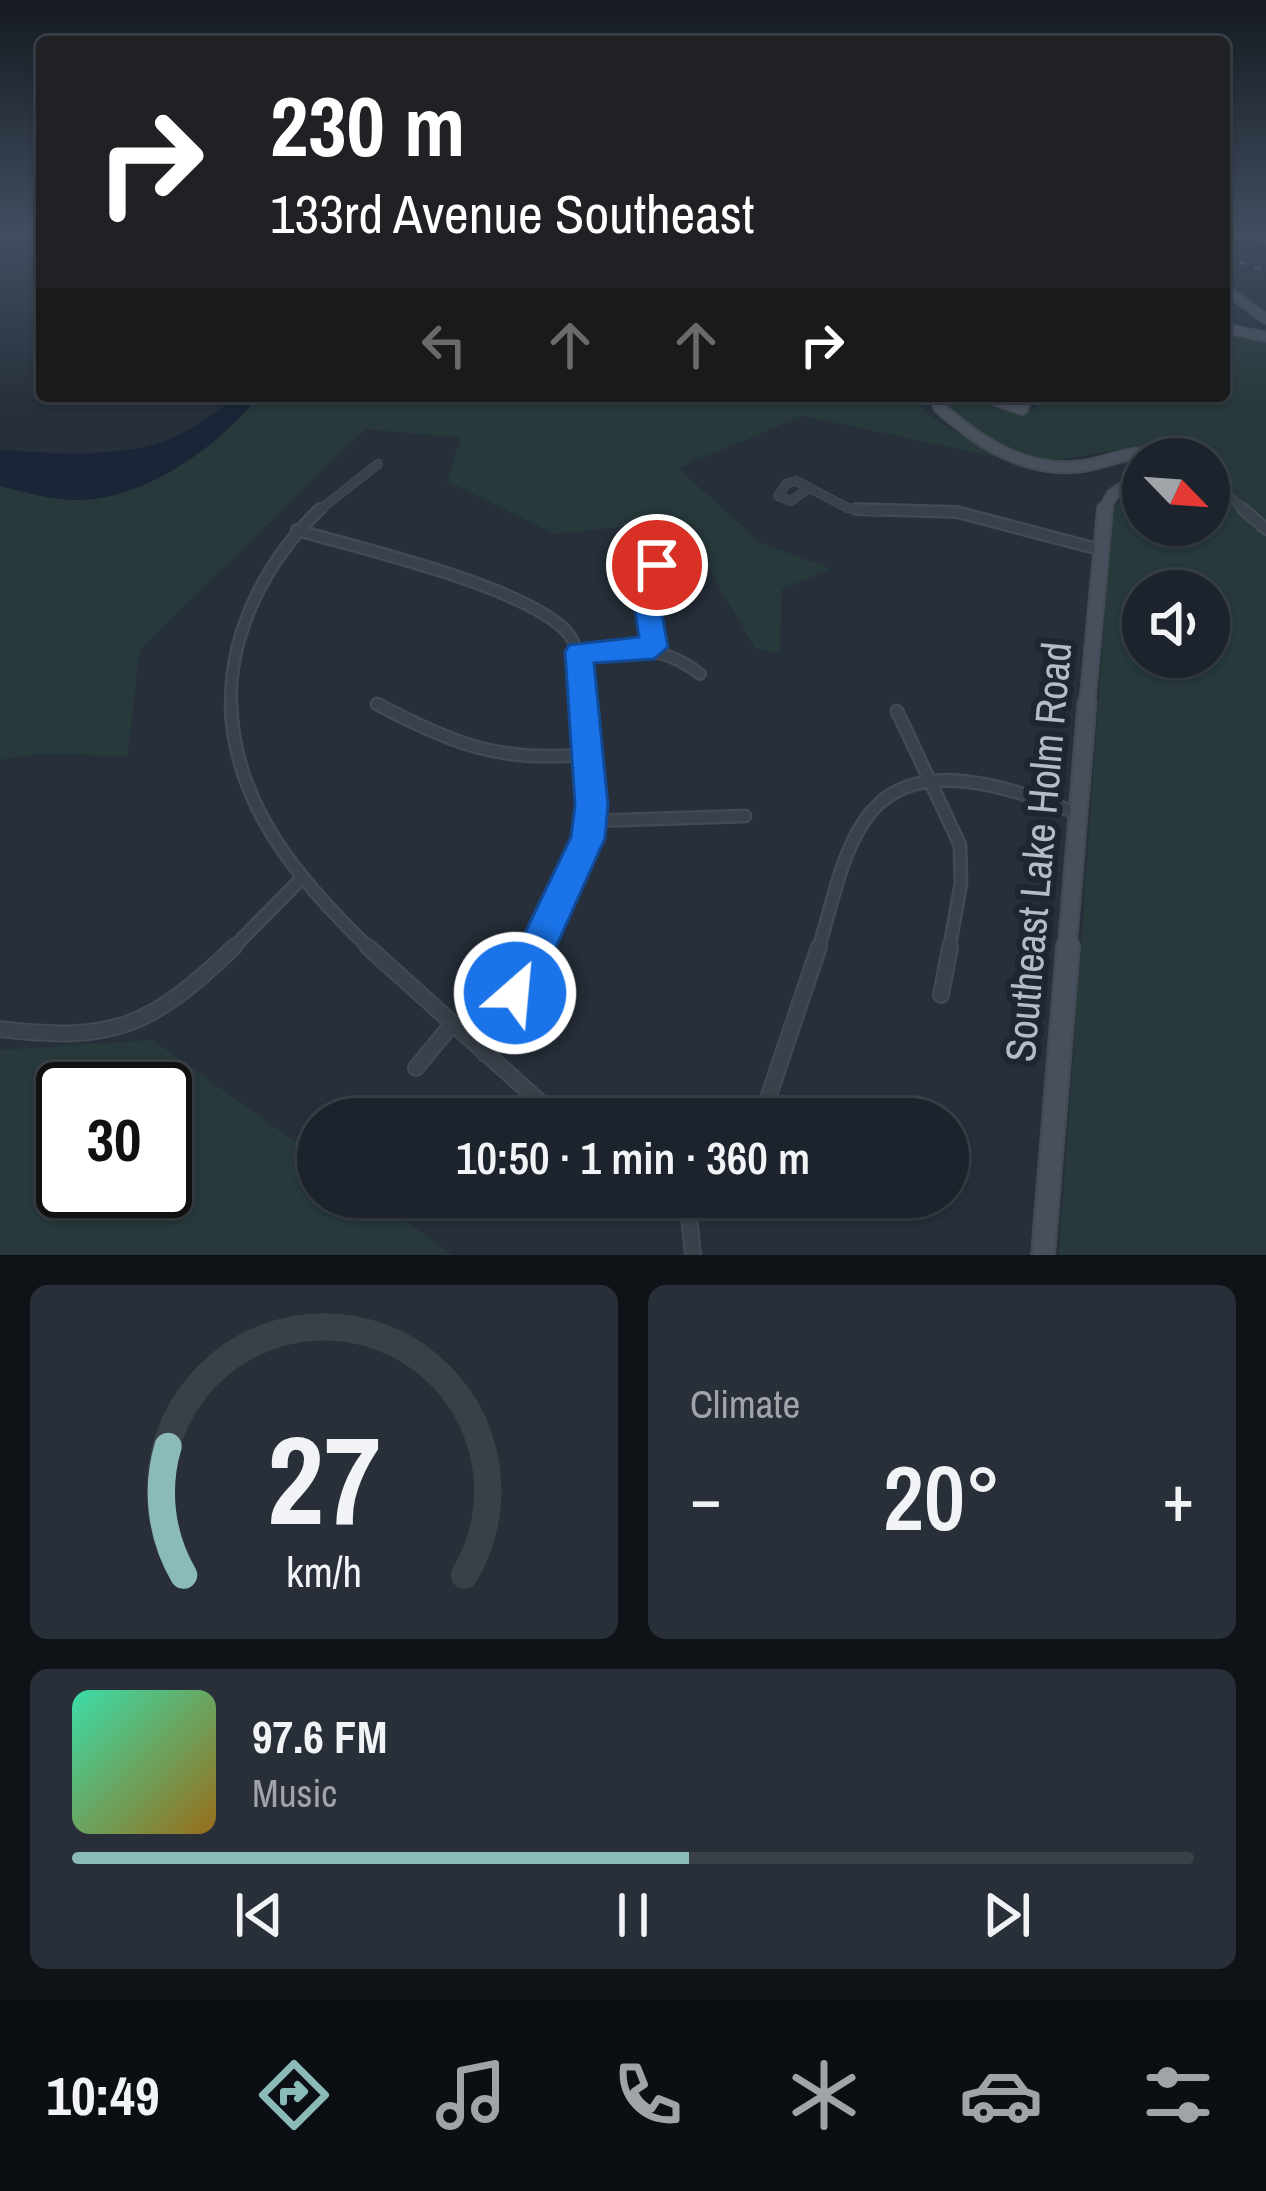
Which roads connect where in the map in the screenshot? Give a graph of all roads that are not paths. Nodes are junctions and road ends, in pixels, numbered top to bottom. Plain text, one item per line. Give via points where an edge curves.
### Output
1 (1232, 294) edge
2 (1266, 319) edge
3 (1230, 329) edge
4 (1266, 337) edge
5 (939, 402) edge
6 (1122, 457) edge
7 (378, 464) dead end
8 (1122, 486) edge
9 (809, 488) dead end
10 (1230, 497) edge
11 (1266, 529) edge
12 (297, 530) junction
13 (1098, 549) junction
14 (657, 565) dead end
15 (654, 647) junction
16 (579, 652) junction
17 (700, 674) dead end
18 (377, 704) dead end
19 (898, 710) dead end
20 (587, 754) junction
21 (934, 782) junction
22 (1077, 813) junction
23 (745, 815) dead end
24 (590, 821) junction
25 (301, 878) junction
26 (941, 995) dead end
27 (453, 1023) junction
28 (0, 1029) edge
29 (485, 1054) junction
30 (416, 1068) dead end
31 (536, 1098) edge
32 (768, 1098) edge
33 (689, 1218) edge
34 (693, 1255) edge
35 (1043, 1255) edge

1 - 2 street
3 - 4 street
5 - 6 street via 956,422 1023,462 1049,468
7 - 12 street
8 - 13 street, Southeast Lake Holm Road via 1106,503
9 - 13 street via 866,512 957,512
10 - 11 street
12 - 16 street via 531,607 564,628
12 - 25 street via 247,616 229,702 250,800
13 - 22 street, Southeast Lake Holm Road
14 - 15 street via 646,597
15 - 16 street
15 - 17 street
16 - 20 street
18 - 20 street via 495,756 544,761
19 - 21 street
20 - 24 street
21 - 22 street via 998,785
21 - 26 street via 962,862
21 - 32 street via 889,796 859,831
22 - 35 street, Southeast Lake Holm Road
23 - 24 street
24 - 29 street via 575,869
25 - 27 street
25 - 28 street via 143,1020 91,1035
27 - 29 street
27 - 30 street
29 - 31 street
33 - 34 street

